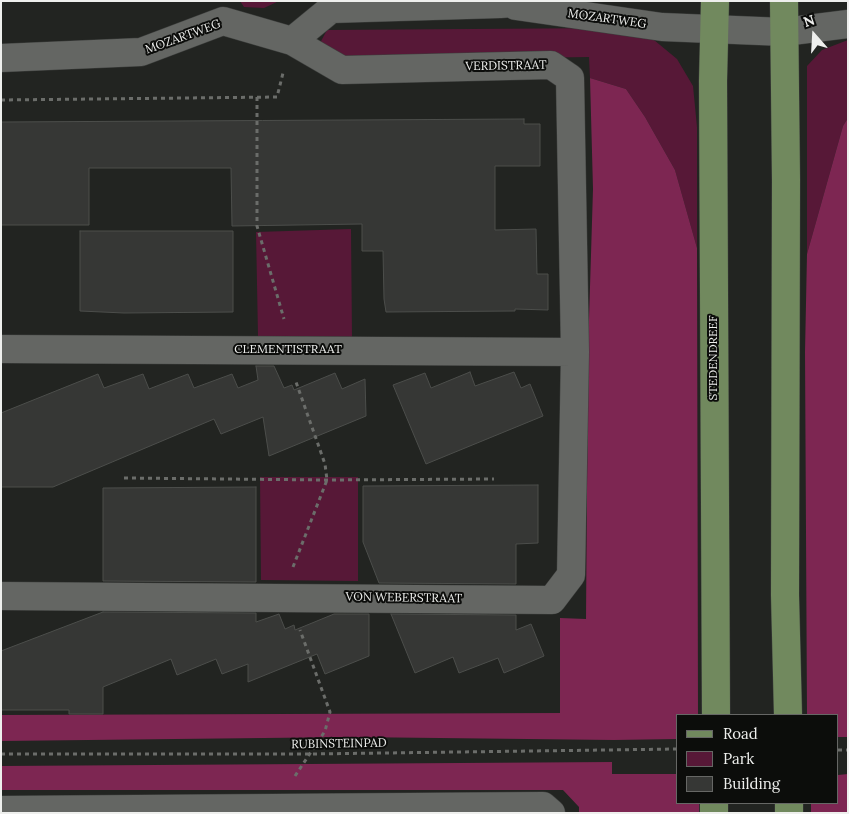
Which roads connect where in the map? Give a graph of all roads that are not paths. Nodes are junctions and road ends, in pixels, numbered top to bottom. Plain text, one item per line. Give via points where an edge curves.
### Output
1 (537, 1) edge
2 (715, 1) edge
3 (784, 1) edge
4 (500, 4) junction
5 (218, 11) edge
6 (848, 24) edge
7 (714, 29) junction
8 (784, 32) junction
9 (292, 41) junction
10 (1, 58) edge
11 (1, 349) edge
12 (575, 352) junction
13 (1, 596) edge
14 (716, 714) edge
15 (788, 714) edge
16 (1, 810) edge
17 (551, 813) edge

1 - 4 street, MOZARTWEG
2 - 7 main road, STEDENDREEF
3 - 8 main road
4 - 7 street, MOZARTWEG via 649,26
4 - 9 street, MOZARTWEG via 331,9
5 - 9 street, MOZARTWEG
5 - 10 street, MOZARTWEG via 141,52
6 - 8 street, MOZARTWEG
7 - 8 street, MOZARTWEG
7 - 14 main road, STEDENDREEF
8 - 15 main road
9 - 12 street, VERDISTRAAT via 342,70 551,65 570,78
11 - 12 street, CLEMENTISTRAAT
12 - 13 street, VON WEBERSTRAAT via 571,575 552,600
16 - 17 street via 543,806

